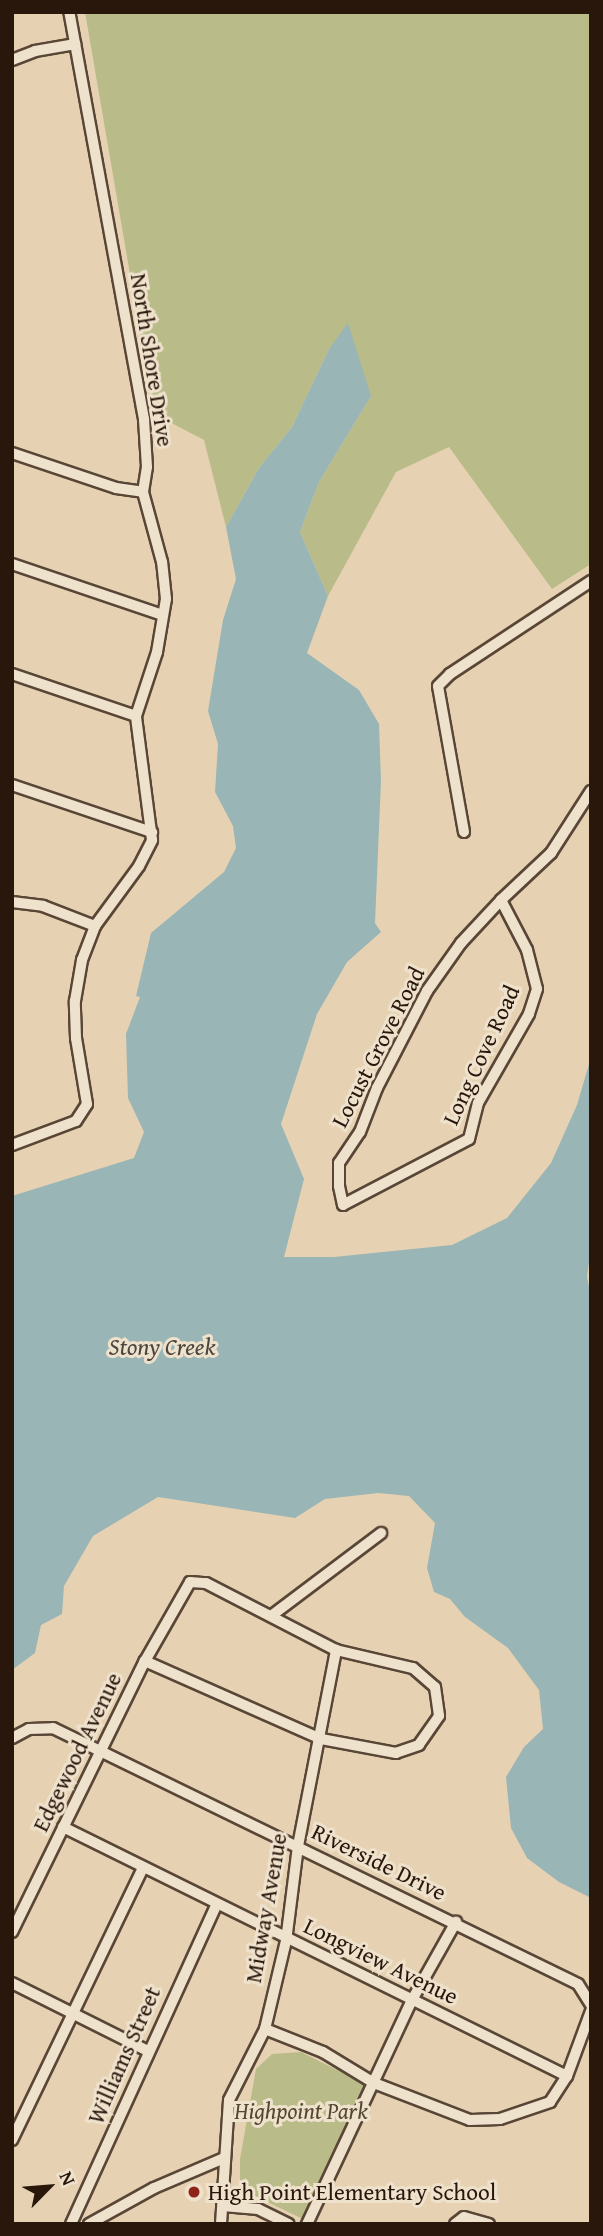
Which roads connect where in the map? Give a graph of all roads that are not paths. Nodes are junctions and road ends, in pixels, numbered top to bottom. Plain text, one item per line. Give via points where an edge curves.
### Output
1 (69, 12) edge
2 (75, 44) junction
3 (12, 60) edge
4 (12, 453) edge
5 (143, 492) junction
6 (12, 564) edge
7 (591, 581) edge
8 (163, 615) junction
9 (12, 674) edge
10 (136, 716) junction
11 (12, 785) edge
12 (591, 791) edge
13 (152, 832) junction
14 (464, 832) dead end
15 (501, 900) junction
16 (12, 902) edge
17 (96, 926) junction
18 (12, 1145) edge
19 (343, 1205) joint
20 (381, 1533) dead end
21 (271, 1616) junction
22 (336, 1650) junction
23 (145, 1661) junction
24 (12, 1738) edge
25 (321, 1739) junction
26 (100, 1751) junction
27 (63, 1827) junction
28 (298, 1846) junction
29 (143, 1868) junction
30 (217, 1904) junction
31 (456, 1922) junction
32 (12, 1932) edge
33 (287, 1938) junction
34 (12, 1983) edge
35 (412, 2000) junction
36 (591, 2005) edge
37 (591, 2011) edge
38 (75, 2013) junction
39 (264, 2029) junction
40 (148, 2051) junction
41 (567, 2076) junction
42 (374, 2083) junction
43 (12, 2140) edge
44 (224, 2158) junction
45 (223, 2208) junction
46 (71, 2224) edge
47 (89, 2224) edge
48 (221, 2224) edge
49 (289, 2224) edge
50 (307, 2224) edge
51 (455, 2224) edge
52 (489, 2224) edge

1 - 2 street, North Shore Drive
2 - 3 street
2 - 5 street, North Shore Drive via 144,419 147,467
4 - 5 street via 116,488
5 - 8 street, North Shore Drive via 164,572
6 - 8 street
7 - 14 street via 438,686
8 - 10 street, North Shore Drive via 157,652
9 - 10 street
10 - 13 street, North Shore Drive
11 - 13 street
12 - 15 street, Locust Grove Road via 551,853
13 - 17 street, North Shore Drive via 146,856
15 - 19 street, Locust Grove Road via 461,943 427,991 401,1041 360,1132 339,1163
15 - 19 street, Long Cove Road via 527,950 537,989 478,1103 469,1139
16 - 17 street via 43,906
17 - 18 street, North Shore Drive via 82,960 75,1001 76,1038 87,1086 85,1111 68,1125
20 - 21 street
21 - 22 street
21 - 23 street, Edgewood Avenue via 206,1583 190,1582
22 - 25 street, Midway Avenue
22 - 25 street via 413,1668 435,1687 439,1716 419,1745 396,1753
23 - 25 street
23 - 26 street, Edgewood Avenue
24 - 26 street, Riverside Drive via 29,1729 54,1728
25 - 28 street, Midway Avenue
26 - 27 street, Edgewood Avenue
26 - 28 street, Riverside Drive
27 - 29 street, Longview Avenue
27 - 32 street, Edgewood Avenue
28 - 31 street, Riverside Drive
28 - 33 street, Midway Avenue
29 - 30 street, Longview Avenue
29 - 38 street
30 - 33 street, Longview Avenue
30 - 40 street, Williams Street
31 - 35 street
31 - 36 street, Riverside Drive via 578,1984
33 - 35 street, Longview Avenue
33 - 39 street, Midway Avenue
34 - 38 street
35 - 41 street, Longview Avenue
35 - 42 street
37 - 41 street
38 - 40 street
38 - 43 street
39 - 42 street via 324,2052
39 - 44 street, Midway Avenue via 229,2100
40 - 46 street, Williams Street
41 - 42 street via 550,2102 500,2119 470,2120
42 - 50 street
44 - 45 street, Midway Avenue
44 - 47 street via 154,2188
45 - 48 street, Midway Avenue
45 - 49 street via 258,2209
51 - 52 street via 464,2217

